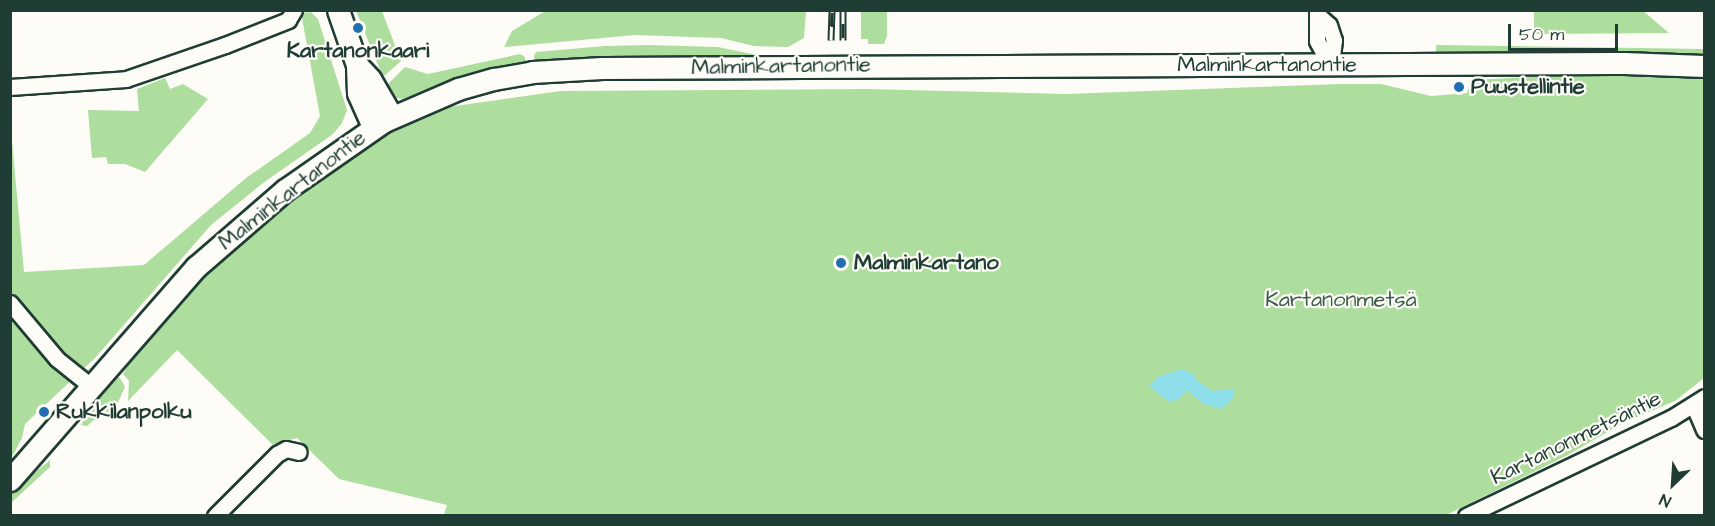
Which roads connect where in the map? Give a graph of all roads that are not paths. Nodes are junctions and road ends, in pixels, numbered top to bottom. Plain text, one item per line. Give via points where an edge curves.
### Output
1 (294, 10) edge
2 (338, 10) edge
3 (1318, 14) edge
4 (1331, 66) junction
5 (1704, 66) edge
6 (10, 87) edge
7 (382, 122) junction
8 (10, 303) edge
9 (92, 387) junction
10 (1699, 402) edge
11 (1704, 430) edge
12 (299, 452) dead end
13 (11, 478) edge
14 (214, 516) edge
15 (1466, 516) edge

1 - 6 street via 288,20 126,79
2 - 7 main road via 357,64 358,93
3 - 4 street via 1317,40
4 - 5 main road, Malminkartanontie
4 - 7 main road, Malminkartanontie via 917,65 532,72 458,89
7 - 9 main road, Malminkartanontie via 285,190 196,267
8 - 9 street via 57,359
9 - 13 main road, Malminkartanontie
10 - 11 street
10 - 15 street, Kartanonmetsäntie
12 - 14 street via 286,449 277,454

